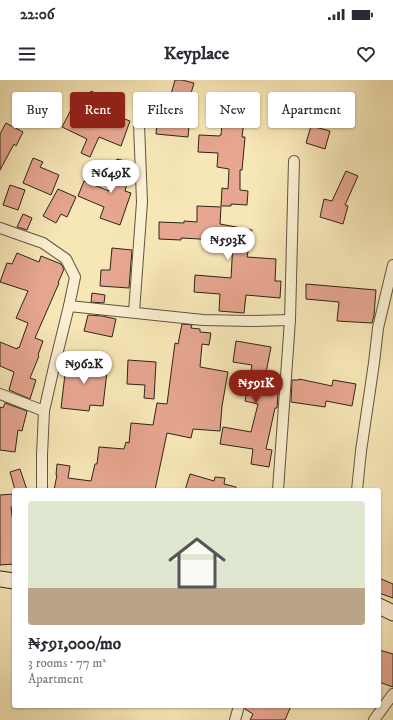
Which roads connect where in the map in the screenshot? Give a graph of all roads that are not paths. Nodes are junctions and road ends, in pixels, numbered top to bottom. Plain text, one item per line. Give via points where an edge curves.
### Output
1 (139, 128) edge
2 (294, 162) dead end
3 (0, 228) edge
4 (393, 265) edge
5 (69, 306) junction
6 (134, 312) junction
7 (290, 320) junction
8 (0, 394) edge
9 (44, 411) junction
10 (42, 488) edge
11 (278, 488) edge
12 (357, 488) edge
13 (0, 579) edge
14 (12, 581) edge
15 (381, 607) edge
16 (393, 613) edge
17 (393, 694) edge
18 (238, 708) edge
19 (235, 720) edge
20 (374, 720) edge

1 - 6 street via 142,202
2 - 7 street
3 - 5 street via 43,243 66,259 75,277
4 - 12 street via 378,328
5 - 6 street
5 - 9 street
6 - 7 street via 203,320
7 - 11 street
8 - 9 street
9 - 10 street
13 - 14 street
15 - 16 street
17 - 20 street
18 - 19 street

